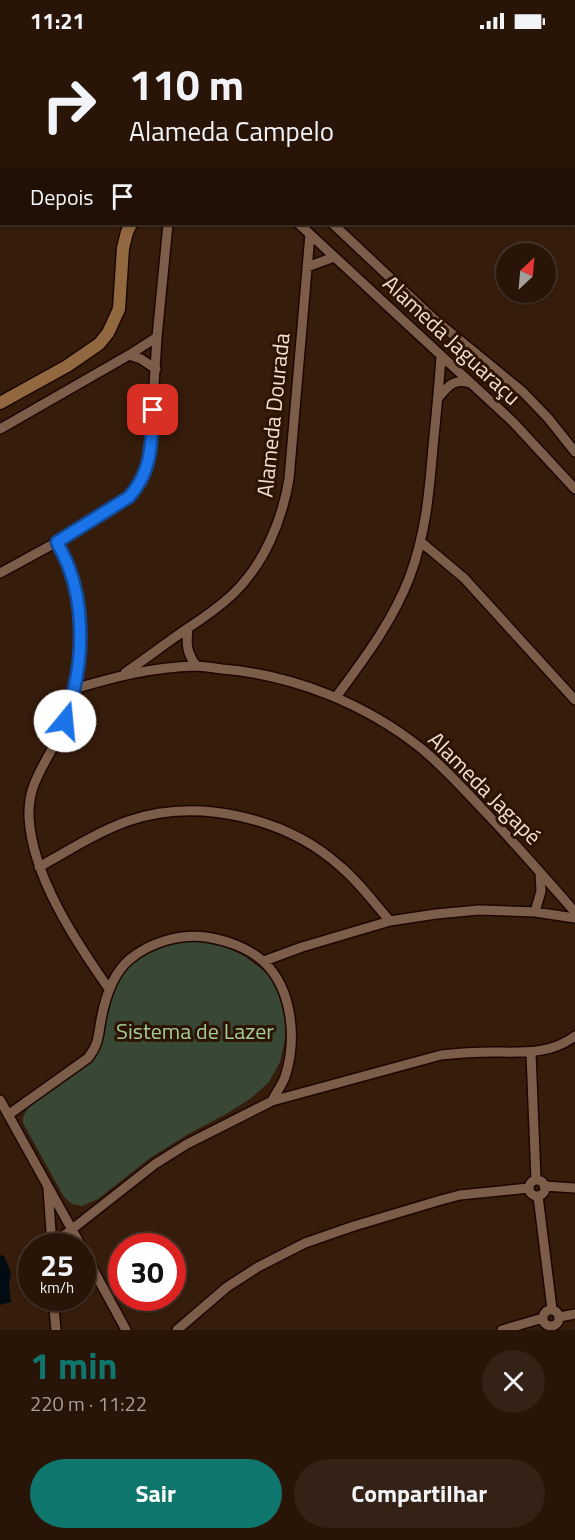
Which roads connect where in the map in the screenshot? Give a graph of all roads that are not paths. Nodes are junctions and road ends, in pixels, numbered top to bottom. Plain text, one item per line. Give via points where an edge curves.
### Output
1 (130, 225) edge
2 (168, 225) edge
3 (300, 225) edge
4 (334, 225) edge
5 (310, 234) junction
6 (334, 257) junction
7 (307, 267) junction
8 (157, 337) junction
9 (129, 355) junction
10 (441, 356) junction
11 (156, 369) junction
12 (470, 383) junction
13 (438, 398) junction
14 (0, 403) edge
15 (0, 429) edge
16 (575, 452) edge
17 (575, 489) edge
18 (57, 542) junction
19 (421, 542) junction
20 (0, 573) edge
21 (188, 628) junction
22 (196, 666) junction
23 (122, 675) junction
24 (74, 689) junction
25 (336, 697) junction
26 (575, 700) edge
27 (39, 867) junction
28 (540, 872) junction
29 (535, 912) junction
30 (575, 912) edge
31 (575, 918) edge
32 (390, 921) junction
33 (264, 961) junction
34 (109, 989) junction
35 (575, 1036) edge
36 (531, 1053) junction
37 (0, 1100) edge
38 (272, 1101) junction
39 (8, 1115) junction
40 (47, 1183) junction
41 (536, 1185) junction
42 (575, 1188) edge
43 (72, 1229) junction
44 (53, 1233) edge
45 (67, 1233) edge
46 (74, 1233) edge
47 (96, 1274) edge
48 (552, 1309) junction
49 (54, 1311) edge
50 (575, 1314) edge
51 (560, 1317) junction
52 (543, 1318) junction
53 (555, 1328) edge
54 (56, 1330) edge
55 (126, 1330) edge
56 (177, 1330) edge
57 (502, 1330) edge

1 - 14 street via 123,248 119,309 108,333 68,366
2 - 8 street
3 - 5 street, Alameda Jaguaraçu
4 - 16 street via 434,319 530,399
5 - 6 street, Alameda Jaguaraçu
5 - 7 street, Alameda Dourada
6 - 7 street
6 - 10 street, Alameda Jaguaraçu
7 - 21 street, Alameda Dourada via 286,500 254,569 234,592
8 - 9 street
8 - 11 street
9 - 11 street
9 - 15 street
10 - 12 street, Alameda Jaguaraçu
10 - 13 street
11 - 18 street via 149,462 138,487 129,497
12 - 13 street via 461,380 452,384
12 - 17 street, Alameda Jaguaraçu
13 - 19 street
18 - 20 street
18 - 24 street via 76,594 80,652
19 - 25 street via 393,612
19 - 26 street via 464,578
21 - 22 street via 186,648
21 - 23 street, Alameda Dourada
22 - 23 street, Alameda Jagapé
22 - 25 street, Alameda Jagapé via 270,676
23 - 24 street, Alameda Jagapé
24 - 27 street via 61,729 38,773 30,802 31,836
25 - 28 street, Alameda Jagapé via 393,728 422,750 455,779
27 - 32 street via 130,821 193,811 223,813 284,830 316,848 359,884
27 - 34 street via 85,955
28 - 29 street via 541,891
28 - 30 street, Alameda Jagapé
29 - 31 street
29 - 32 street via 479,910
32 - 33 street
33 - 34 street via 235,944 191,935 150,946 130,958
33 - 38 street via 278,979 290,1015 290,1053 285,1078
34 - 39 street via 97,1045 88,1058
35 - 36 street via 552,1049
36 - 38 street via 441,1055
36 - 41 street
37 - 39 street
38 - 43 street via 155,1164
39 - 40 street
40 - 43 street
40 - 44 street
41 - 42 street
41 - 48 street via 544,1193 538,1196
41 - 56 street via 451,1198 305,1243 227,1287
43 - 45 street
43 - 46 street
47 - 55 street
48 - 51 street
48 - 52 street
49 - 54 street
50 - 51 street
51 - 53 street
52 - 53 street
52 - 57 street

